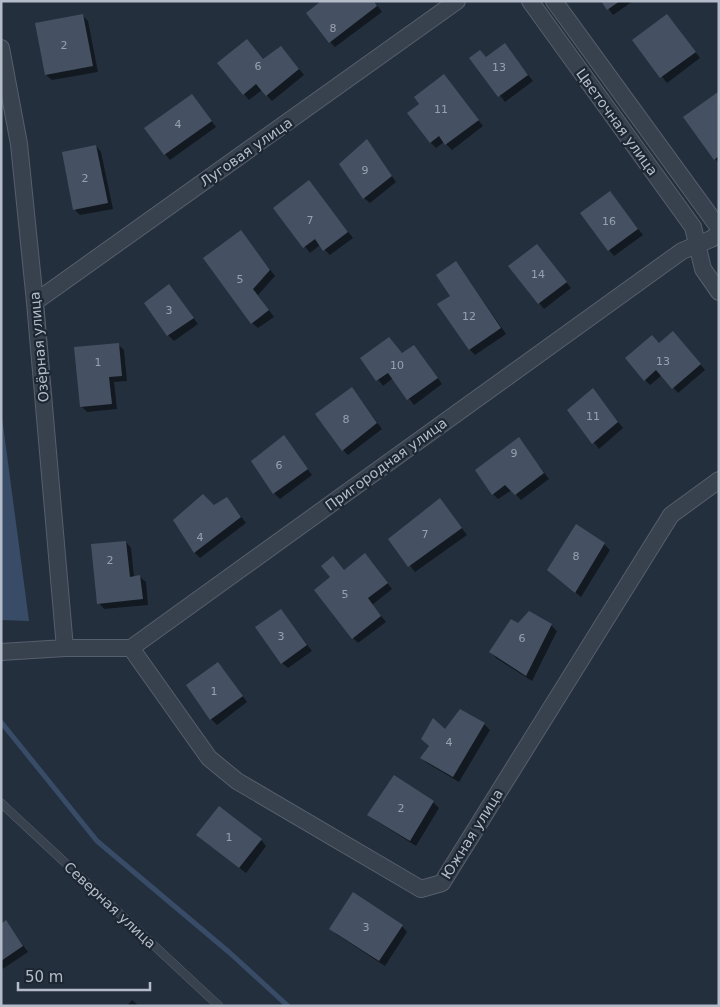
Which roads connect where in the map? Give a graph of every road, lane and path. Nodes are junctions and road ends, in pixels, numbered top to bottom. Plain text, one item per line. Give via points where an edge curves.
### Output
1 (457, 1) edge
2 (530, 1) edge
3 (554, 1) edge
4 (1, 48) edge
5 (719, 228) edge
6 (719, 234) edge
7 (697, 245) junction
8 (719, 292) edge
9 (35, 302) junction
10 (719, 480) edge
11 (65, 648) junction
12 (131, 648) junction
13 (1, 652) edge
14 (1, 804) edge
15 (219, 1006) edge

1 - 9 street, Луговая улица
2 - 7 street, Цветочная улица via 693,227
3 - 5 street
4 - 9 street, Озёрная улица via 19,144
6 - 7 street, Пригородная улица
7 - 8 street via 703,269
7 - 12 street, Пригородная улица via 682,251
9 - 11 street, Озёрная улица
10 - 12 street, Южная улица via 672,515 442,883 421,889 237,781 209,758
11 - 12 street
11 - 13 street
14 - 15 lane, Северная улица

